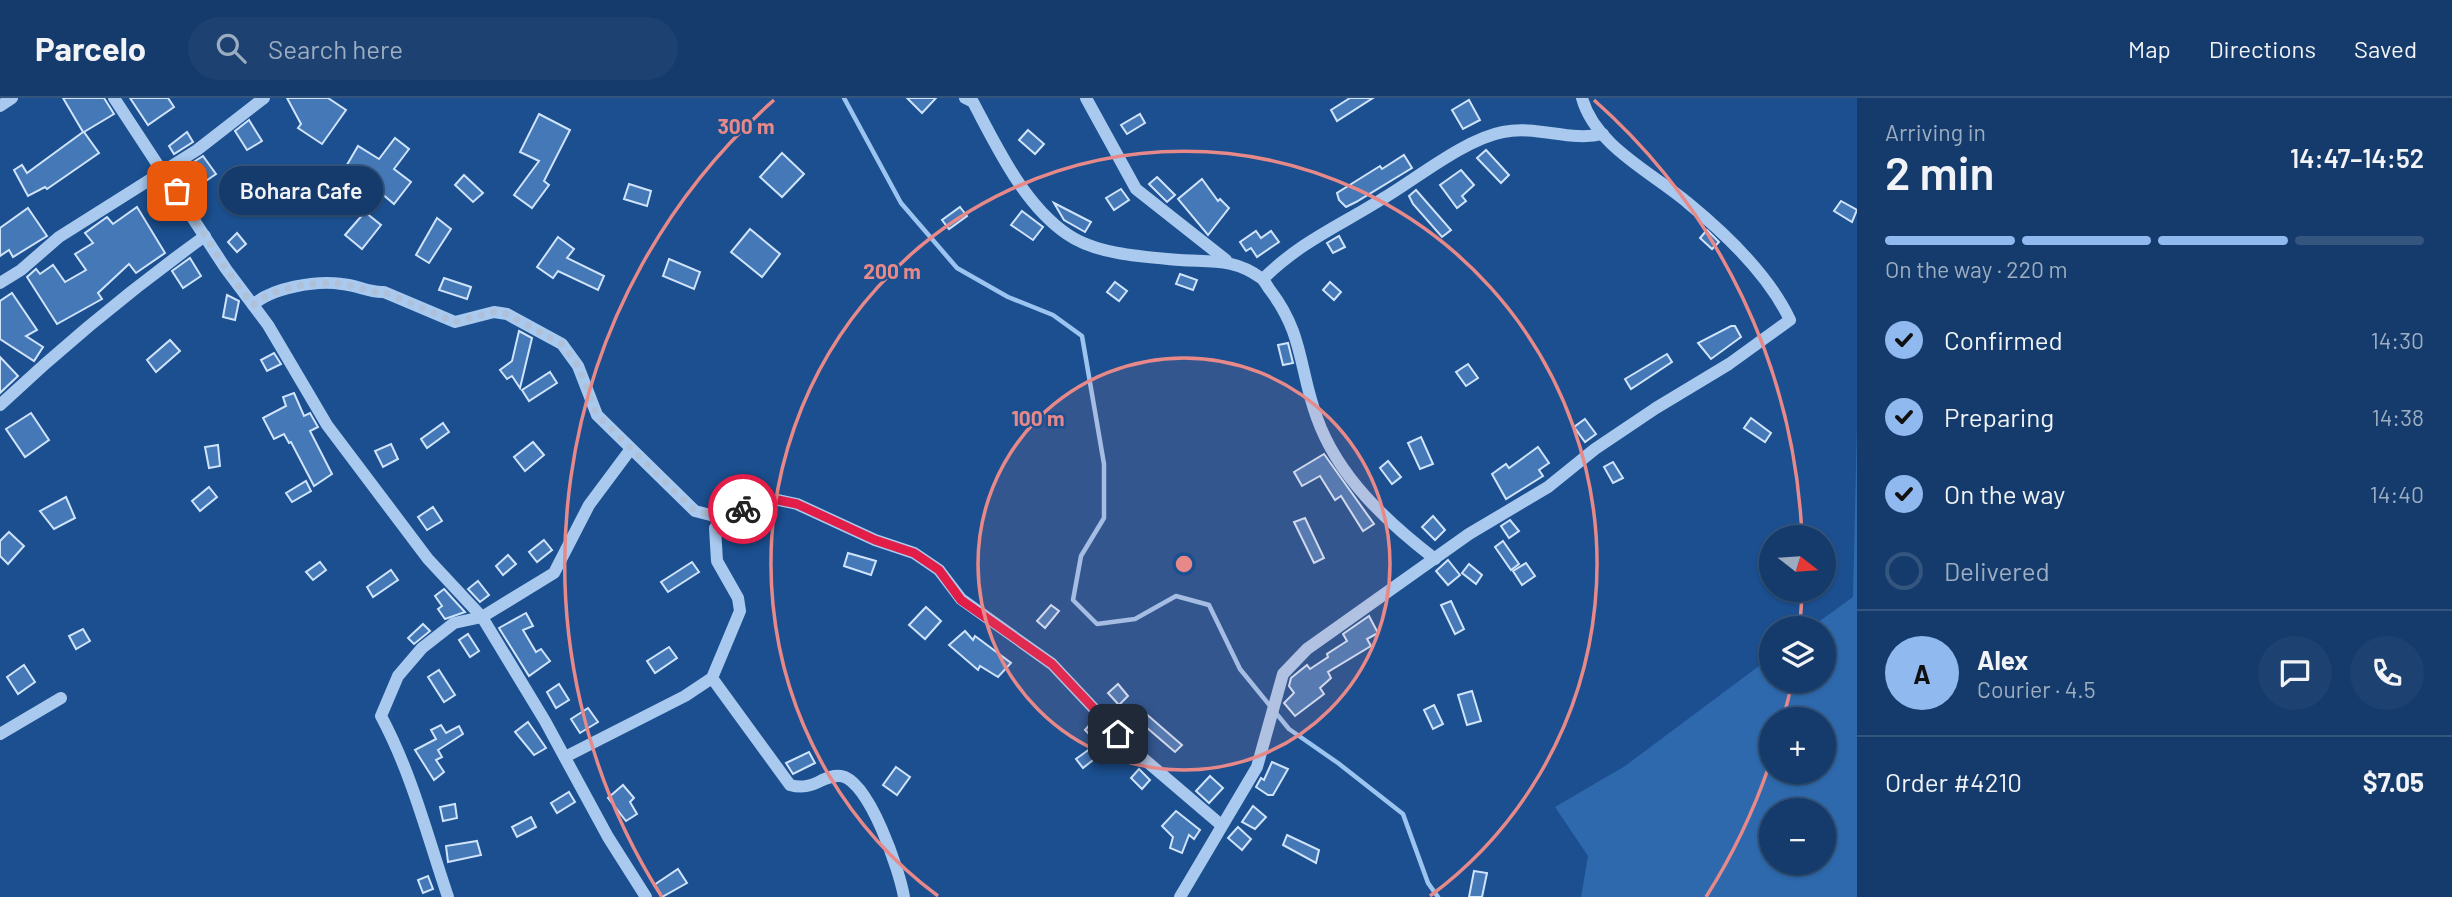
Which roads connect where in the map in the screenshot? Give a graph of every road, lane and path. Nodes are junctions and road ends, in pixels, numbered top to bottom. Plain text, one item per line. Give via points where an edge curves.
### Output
1 (12, 98) edge
2 (114, 98) edge
3 (264, 98) edge
4 (965, 98) edge
5 (1086, 98) edge
6 (1582, 98) edge
7 (0, 106) edge
8 (1603, 134) junction
9 (163, 171) junction
10 (205, 236) junction
11 (1226, 260) junction
12 (1263, 279) junction
13 (0, 283) edge
14 (253, 305) junction
15 (0, 405) edge
16 (630, 450) junction
17 (722, 518) junction
18 (1435, 559) junction
19 (482, 617) junction
20 (712, 678) junction
21 (61, 698) dead end
22 (0, 734) edge
23 (565, 757) junction
24 (1220, 824) junction
25 (448, 897) edge
26 (646, 897) edge
27 (904, 897) edge
28 (1180, 897) edge

1 - 7 street
2 - 9 street
3 - 9 street
4 - 11 street via 973,102 999,154 1041,213 1069,236 1093,246 1141,255
5 - 11 street via 1136,189
6 - 8 street
8 - 12 street via 1584,138 1527,130 1501,132 1466,147 1322,232 1287,255
8 - 18 street via 1733,245 1768,282 1790,320
9 - 10 street
9 - 13 street via 59,237
10 - 14 street
10 - 15 street via 145,279
11 - 12 street
12 - 18 street via 1297,335 1317,419 1335,454 1373,504
14 - 16 street via 278,289 342,284 384,292 455,322 494,312 507,314 562,344 578,366 597,415
14 - 19 street via 327,425 428,559
16 - 17 street via 665,478 695,511
16 - 19 street via 589,505 554,573
17 - 20 street via 715,528 717,561 738,598 740,611
17 - 24 street via 778,500 914,553 939,570 961,600 1052,664 1132,748
18 - 24 street via 1307,649 1283,674 1256,767
19 - 23 street
19 - 25 street via 454,623 414,655 398,676 381,716 412,782
20 - 23 street
20 - 27 street via 790,785 801,788 834,776 846,777 856,785 885,839
21 - 22 street
23 - 26 street
24 - 28 street

